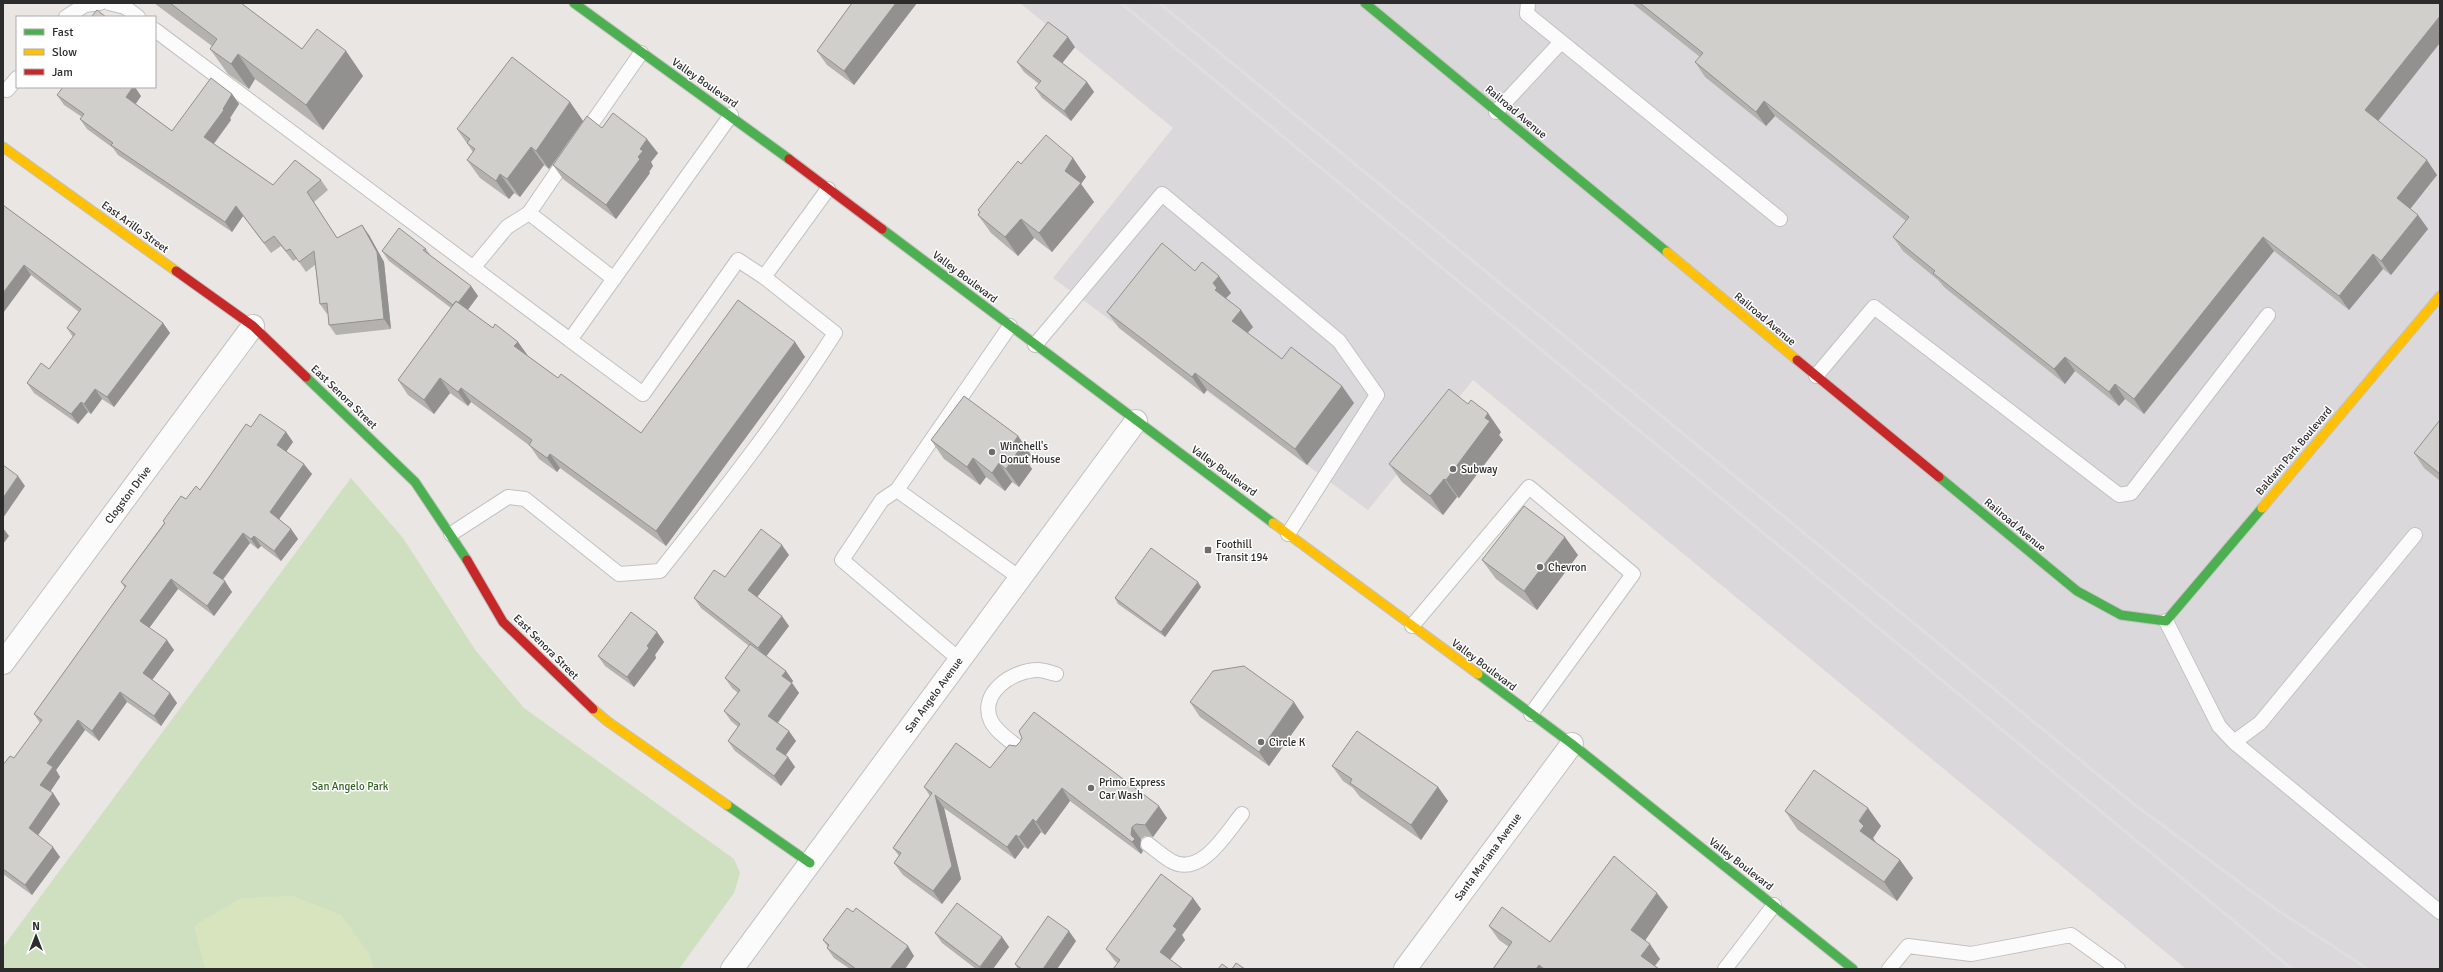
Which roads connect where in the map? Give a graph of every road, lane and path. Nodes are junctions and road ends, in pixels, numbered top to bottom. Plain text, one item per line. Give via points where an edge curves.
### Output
1 (100, 3) edge
2 (109, 3) edge
3 (574, 3) edge
4 (1365, 3) edge
5 (1528, 3) edge
6 (68, 16) edge
7 (137, 16) edge
8 (156, 31) edge
9 (1561, 42) junction
10 (641, 53) junction
11 (16, 79) edge
12 (7, 90) dead end
13 (1496, 112) junction
14 (731, 115) junction
15 (3, 147) edge
16 (828, 189) junction
17 (529, 213) junction
18 (1780, 219) dead end
19 (473, 268) junction
20 (764, 277) junction
21 (614, 279) junction
22 (2440, 296) edge
23 (2268, 315) dead end
24 (253, 326) junction
25 (1010, 326) junction
26 (570, 340) junction
27 (1035, 345) junction
28 (1816, 376) junction
29 (1136, 421) junction
30 (897, 490) junction
31 (451, 534) junction
32 (1288, 534) junction
33 (2415, 535) dead end
34 (1020, 578) junction
35 (2166, 621) junction
36 (1412, 626) junction
37 (960, 660) junction
38 (3, 663) edge
39 (1056, 674) dead end
40 (1531, 714) junction
41 (2234, 742) junction
42 (1572, 744) junction
43 (1022, 750) edge
44 (1242, 814) dead end
45 (1148, 844) dead end
46 (810, 863) junction
47 (1774, 905) junction
48 (2440, 912) edge
49 (732, 969) edge
50 (1405, 969) edge
51 (1725, 969) edge
52 (1853, 969) edge
53 (1890, 969) edge
54 (2118, 969) edge

1 - 6 lane via 85,5
2 - 7 lane via 125,7
3 - 10 street, Valley Boulevard
4 - 13 street, Railroad Avenue
5 - 9 lane via 1527,14
8 - 19 lane
9 - 13 lane
9 - 18 lane
10 - 14 street, Valley Boulevard
10 - 17 lane
11 - 12 lane
13 - 28 street, Railroad Avenue
14 - 16 street, Valley Boulevard
14 - 21 lane
15 - 24 street, East Arillo Street
16 - 20 lane
16 - 25 street, Valley Boulevard
17 - 19 lane via 507,227
17 - 21 lane
19 - 26 lane
20 - 26 lane via 738,260 643,394
20 - 31 lane via 835,333 712,505 660,570 619,574 525,499 508,497
21 - 26 lane
22 - 35 street, Baldwin Park Boulevard
23 - 28 lane via 2131,493 2119,495 1874,307
24 - 31 street, East Senora Street via 415,482
24 - 38 street, Clogston Drive
25 - 27 street, Valley Boulevard
25 - 30 lane
27 - 29 street, Valley Boulevard
27 - 32 lane via 1162,194 1339,341 1377,395
28 - 35 street, Railroad Avenue via 2077,591 2122,616
29 - 32 street, Valley Boulevard
29 - 34 street, San Angelo Avenue
30 - 34 lane
30 - 37 lane via 882,500 842,560
31 - 46 street, East Senora Street via 503,622 555,674 607,721
32 - 36 street, Valley Boulevard
33 - 41 lane via 2260,723
34 - 37 street, San Angelo Avenue
35 - 41 lane via 2219,726
36 - 40 street, Valley Boulevard
36 - 40 lane via 1529,487 1633,574
37 - 46 street, San Angelo Avenue
39 - 43 lane via 1038,670 1018,675 994,690 989,713 991,722 1003,736
40 - 42 street, Valley Boulevard
41 - 48 lane
42 - 47 street, Valley Boulevard
42 - 50 street, Santa Mariana Avenue
44 - 45 lane via 1204,860 1189,865 1172,862
46 - 49 street, San Angelo Avenue
47 - 51 lane
47 - 52 street, Valley Boulevard
53 - 54 lane via 1908,946 1971,954 2071,935

